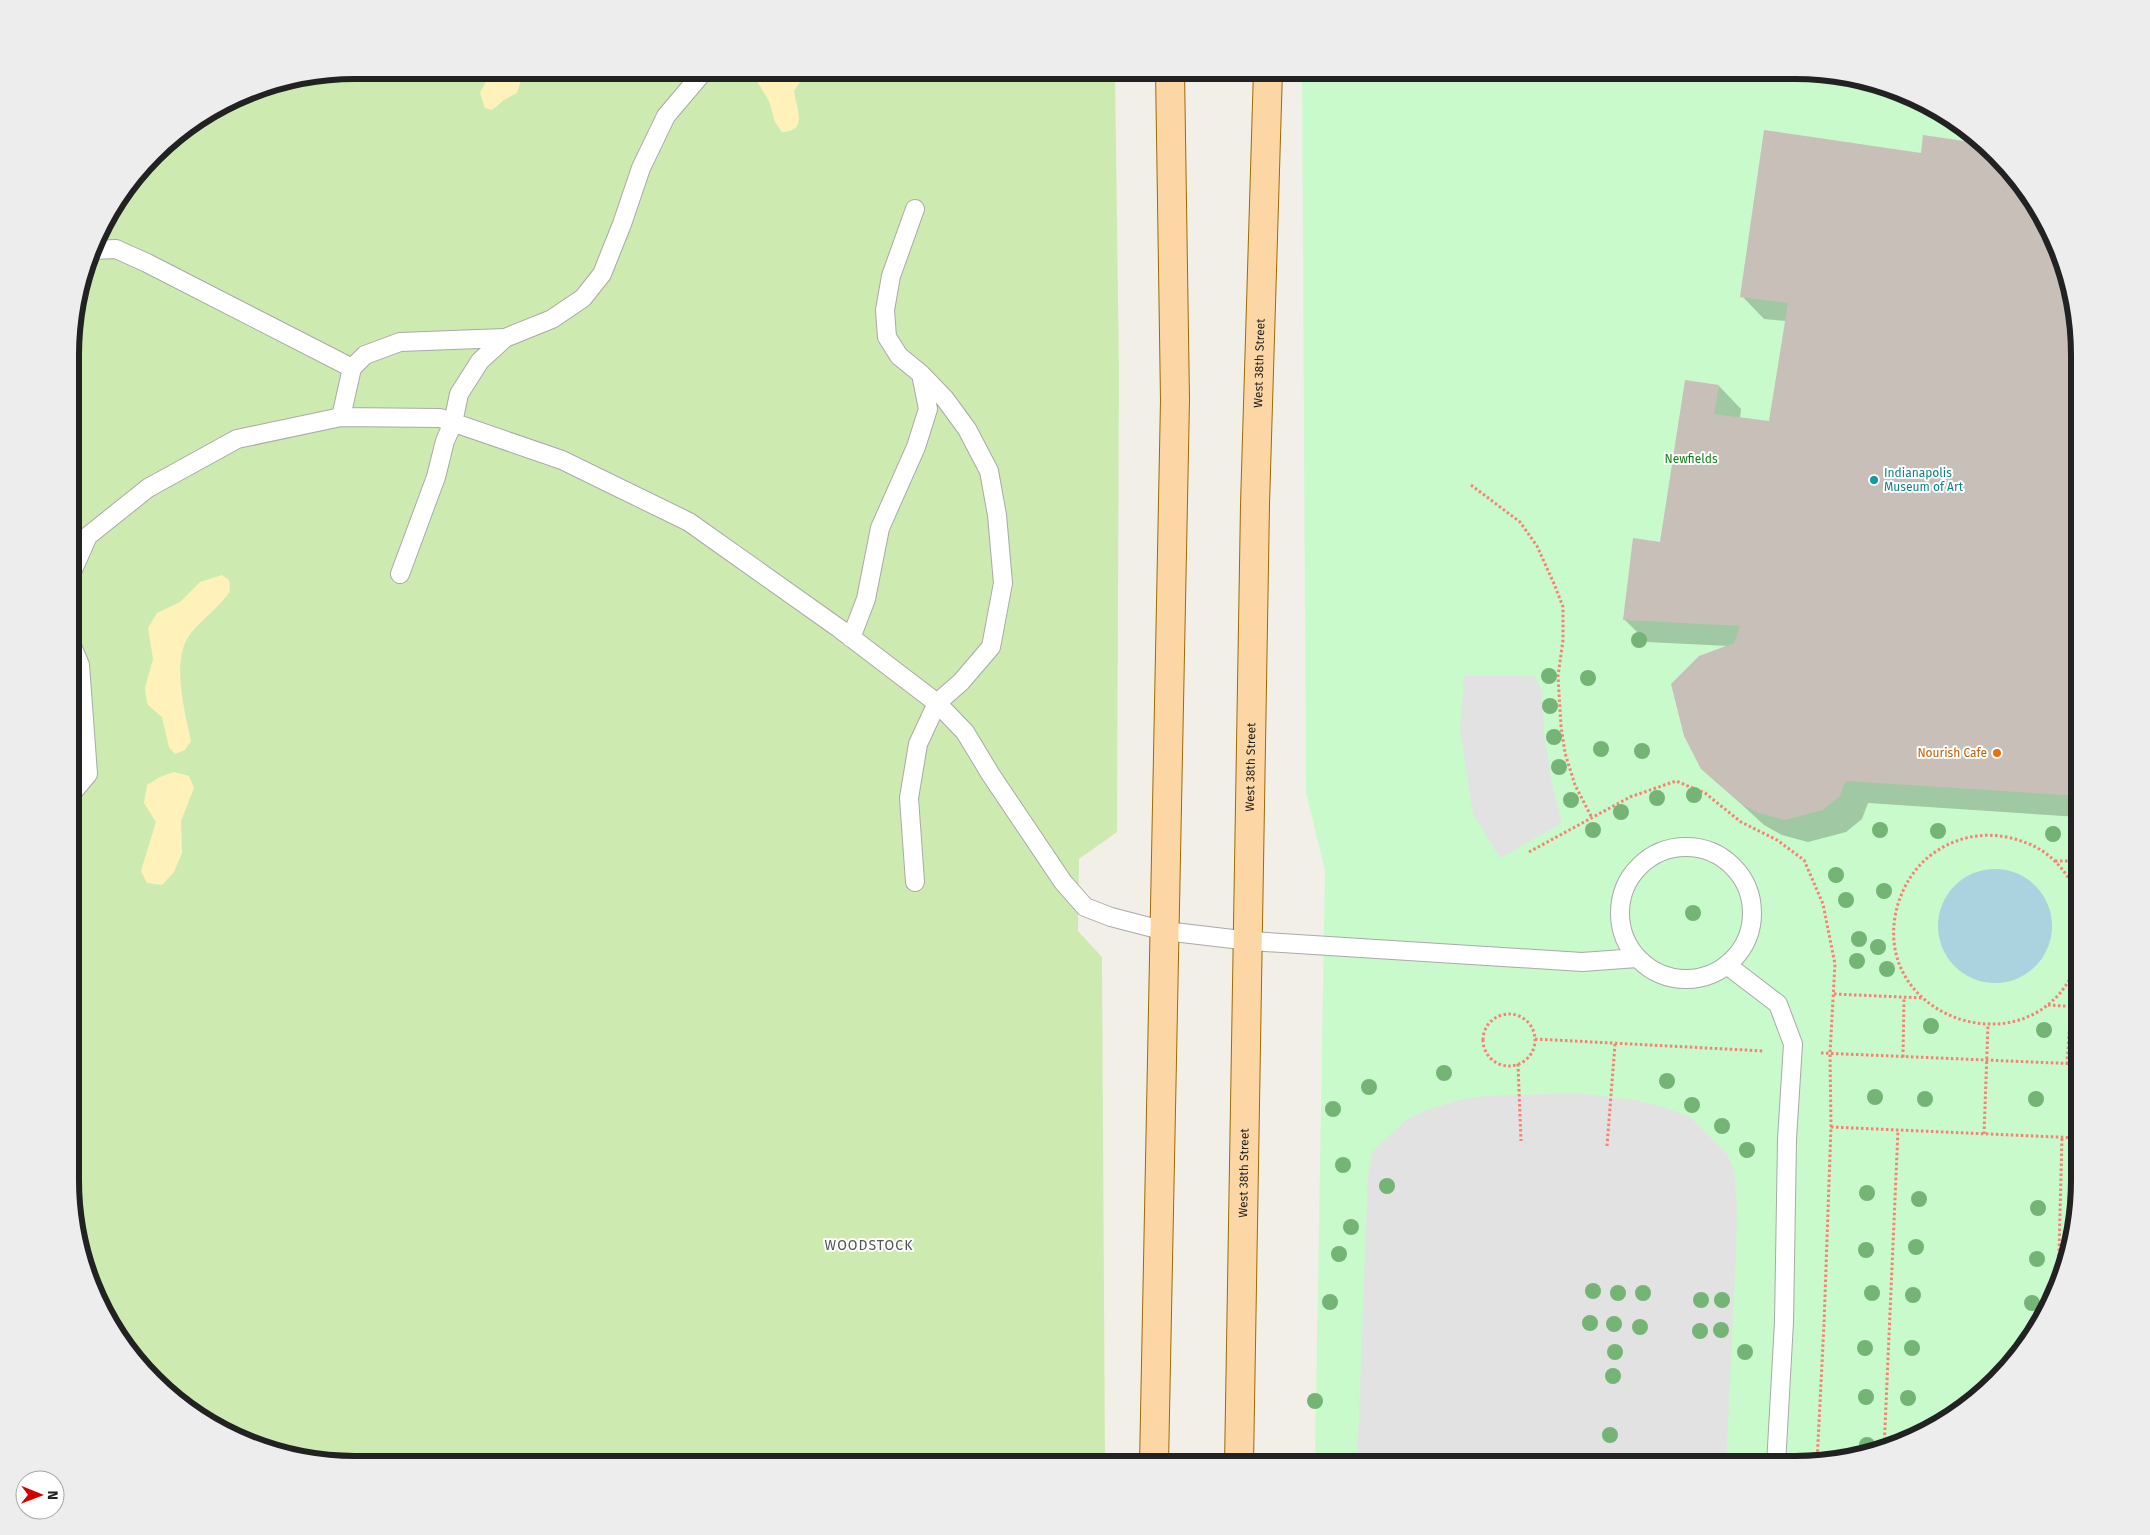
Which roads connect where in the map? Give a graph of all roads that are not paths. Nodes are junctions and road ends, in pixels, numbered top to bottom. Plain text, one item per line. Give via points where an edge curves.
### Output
1 (697, 79) edge
2 (1170, 79) edge
3 (1268, 79) edge
4 (915, 209) dead end
5 (100, 250) edge
6 (505, 338) junction
7 (352, 368) junction
8 (921, 374) junction
9 (341, 417) junction
10 (453, 423) junction
11 (79, 556) edge
12 (400, 574) dead end
13 (852, 638) junction
14 (79, 663) edge
15 (937, 703) junction
16 (79, 785) edge
17 (915, 882) dead end
18 (1165, 930) junction
19 (1250, 941) junction
20 (1637, 958) junction
21 (1727, 965) junction
22 (1154, 1456) edge
23 (1239, 1456) edge
24 (1777, 1456) edge

1 - 6 lane via 666,116 641,168 602,274 583,298 552,319
2 - 18 main road via 1175,400
3 - 19 main road, West 38th Street via 1256,505
4 - 8 lane via 891,276 885,310 887,337 900,356
5 - 7 lane via 116,249 147,263
6 - 7 lane via 400,342 366,355
6 - 10 lane via 480,361 459,394
7 - 9 lane
8 - 13 lane via 928,409 916,447 880,528 866,599
8 - 15 lane via 967,429 989,471 1003,583 991,647 961,682
9 - 10 lane via 440,418
9 - 11 lane via 237,439 148,488 88,536
10 - 12 lane
10 - 13 lane via 562,460 690,522
13 - 15 lane
14 - 16 lane via 88,774
15 - 17 lane via 918,744 909,798
15 - 18 lane via 965,732 1063,882 1085,906 1111,917
18 - 19 lane
18 - 22 main road
19 - 20 lane via 1582,962
19 - 23 main road, West 38th Street
20 - 21 lane via 1656,972 1678,979 1707,976
20 - 21 lane via 1624,937 1620,914 1625,886 1638,866 1657,853 1679,847 1702,848 1732,864 1745,882 1752,904 1750,933 1743,948
21 - 24 lane via 1778,1004 1793,1044

